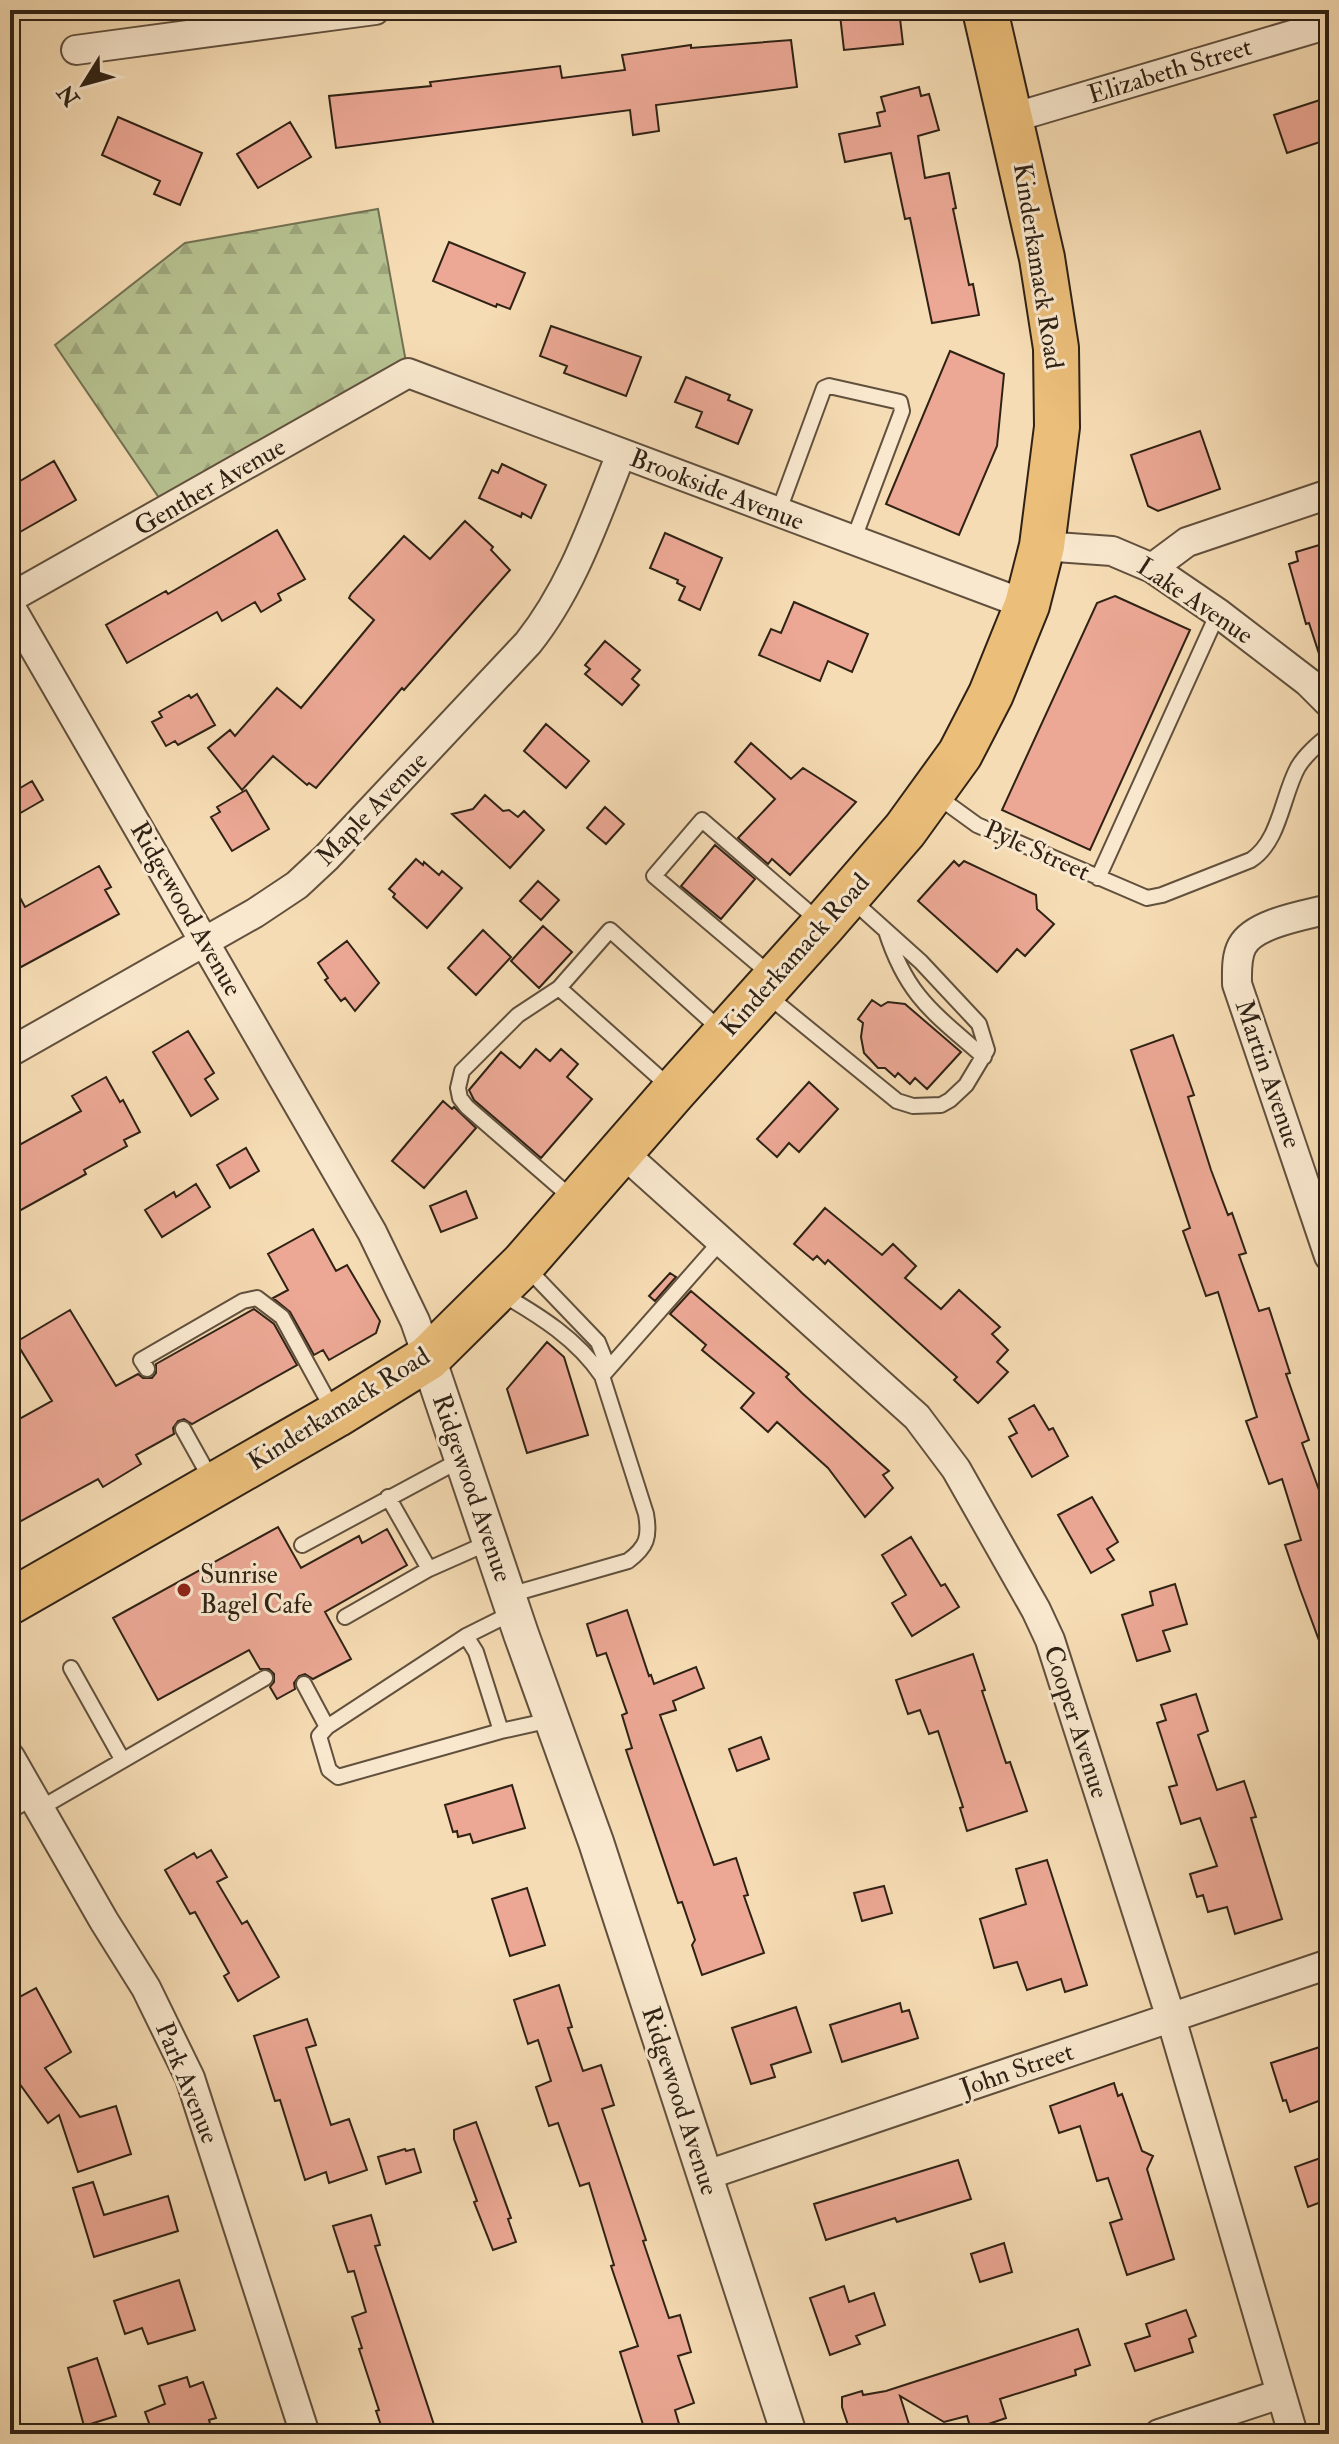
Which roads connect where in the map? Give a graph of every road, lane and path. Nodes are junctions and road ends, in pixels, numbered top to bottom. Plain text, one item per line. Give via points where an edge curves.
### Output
1 (375, 10) edge
2 (985, 10) edge
3 (1329, 24) edge
4 (76, 50) dead end
5 (1012, 118) junction
6 (408, 373) joint
7 (621, 454) junction
8 (1329, 494) edge
9 (778, 513) junction
10 (853, 541) junction
11 (1042, 546) junction
12 (1152, 568) junction
13 (10, 598) edge
14 (1027, 605) junction
15 (10, 606) edge
16 (1218, 613) junction
17 (1329, 703) edge
18 (1329, 735) edge
19 (934, 793) junction
20 (1098, 878) junction
21 (1329, 909) edge
22 (836, 911) junction
23 (885, 929) junction
24 (204, 941) junction
25 (770, 985) junction
26 (559, 988) junction
27 (726, 1034) junction
28 (10, 1052) edge
29 (984, 1057) junction
30 (674, 1091) junction
31 (621, 1151) junction
32 (577, 1202) junction
33 (721, 1241) junction
34 (1329, 1256) edge
35 (510, 1277) junction
36 (428, 1358) junction
37 (147, 1369) dead end
38 (602, 1376) junction
39 (336, 1415) junction
40 (183, 1429) dead end
41 (462, 1459) junction
42 (214, 1485) junction
43 (388, 1497) junction
44 (491, 1542) junction
45 (302, 1545) dead end
46 (429, 1569) junction
47 (10, 1602) edge
48 (511, 1604) junction
49 (345, 1617) dead end
50 (466, 1636) junction
51 (71, 1668) dead end
52 (265, 1678) dead end
53 (304, 1684) dead end
54 (553, 1719) junction
55 (327, 1727) junction
56 (501, 1731) junction
57 (10, 1757) edge
58 (122, 1759) junction
59 (27, 1806) edge
60 (1329, 1964) edge
61 (1171, 2018) junction
62 (704, 2176) junction
63 (1280, 2394) junction
64 (305, 2434) edge
65 (789, 2434) edge
66 (1159, 2434) edge
67 (1293, 2434) edge

1 - 4 street
2 - 5 main road, Kinderkamack Road
3 - 5 street, Elizabeth Street
5 - 11 main road, Kinderkamack Road via 1056,348 1055,452
6 - 7 street, Brookside Avenue
6 - 13 street, Genther Avenue
7 - 9 street, Brookside Avenue
7 - 24 street, Maple Avenue via 570,575 528,643 297,885
8 - 12 street via 1187,542
9 - 10 street, Brookside Avenue
9 - 10 lane via 824,388 900,402 902,411
10 - 14 street, Brookside Avenue
11 - 12 street, Lake Avenue via 1112,551
11 - 14 main road, Kinderkamack Road
12 - 16 street, Lake Avenue
14 - 19 main road, Kinderkamack Road via 991,694
15 - 24 street, Ridgewood Avenue
16 - 17 street, Lake Avenue
16 - 20 lane
18 - 20 lane, Pyle Street via 1299,766 1264,852 1147,898
19 - 20 lane, Pyle Street via 977,825
19 - 22 main road, Kinderkamack Road
21 - 34 street, Martin Avenue via 1253,933 1242,946 1237,984
22 - 23 lane
22 - 25 main road, Kinderkamack Road
22 - 25 lane via 702,820 654,876
23 - 29 lane via 920,1000
23 - 29 lane via 979,1024 987,1050
24 - 28 street, Maple Avenue
24 - 36 street, Ridgewood Avenue via 372,1232
25 - 27 main road, Kinderkamack Road
25 - 29 lane via 897,1101 941,1105 966,1085
26 - 27 lane via 610,930
26 - 30 lane
26 - 32 lane via 518,1015 462,1071 458,1088 467,1107
27 - 30 main road, Kinderkamack Road
30 - 31 main road, Kinderkamack Road
31 - 32 main road, Kinderkamack Road
31 - 33 street, Cooper Avenue
32 - 35 main road, Kinderkamack Road
33 - 38 lane
33 - 61 street, Cooper Avenue via 917,1417 956,1469 1050,1640
35 - 36 main road, Kinderkamack Road
35 - 38 lane
35 - 38 lane via 598,1342 604,1357
36 - 39 main road, Kinderkamack Road
36 - 41 street, Ridgewood Avenue
37 - 39 lane via 141,1360 257,1298 282,1317
38 - 48 lane via 646,1514 646,1544 628,1561
39 - 42 main road, Kinderkamack Road
40 - 42 lane
41 - 43 lane
41 - 44 street, Ridgewood Avenue
42 - 47 main road, Kinderkamack Road
43 - 45 lane
43 - 46 lane
44 - 46 lane
44 - 48 street, Ridgewood Avenue
46 - 49 lane
48 - 50 lane
48 - 54 street, Ridgewood Avenue
50 - 55 lane
50 - 56 lane
51 - 58 lane
52 - 58 lane
53 - 55 lane
54 - 56 lane
54 - 62 street, Ridgewood Avenue
55 - 56 lane via 319,1736 329,1770 338,1777
57 - 59 street, Park Avenue
58 - 59 lane
59 - 64 street, Park Avenue via 146,1988 190,2078
60 - 61 street, John Street
61 - 62 street, John Street
61 - 63 street, Cooper Avenue
62 - 65 street, Ridgewood Avenue
63 - 66 street
63 - 67 street, Cooper Avenue

